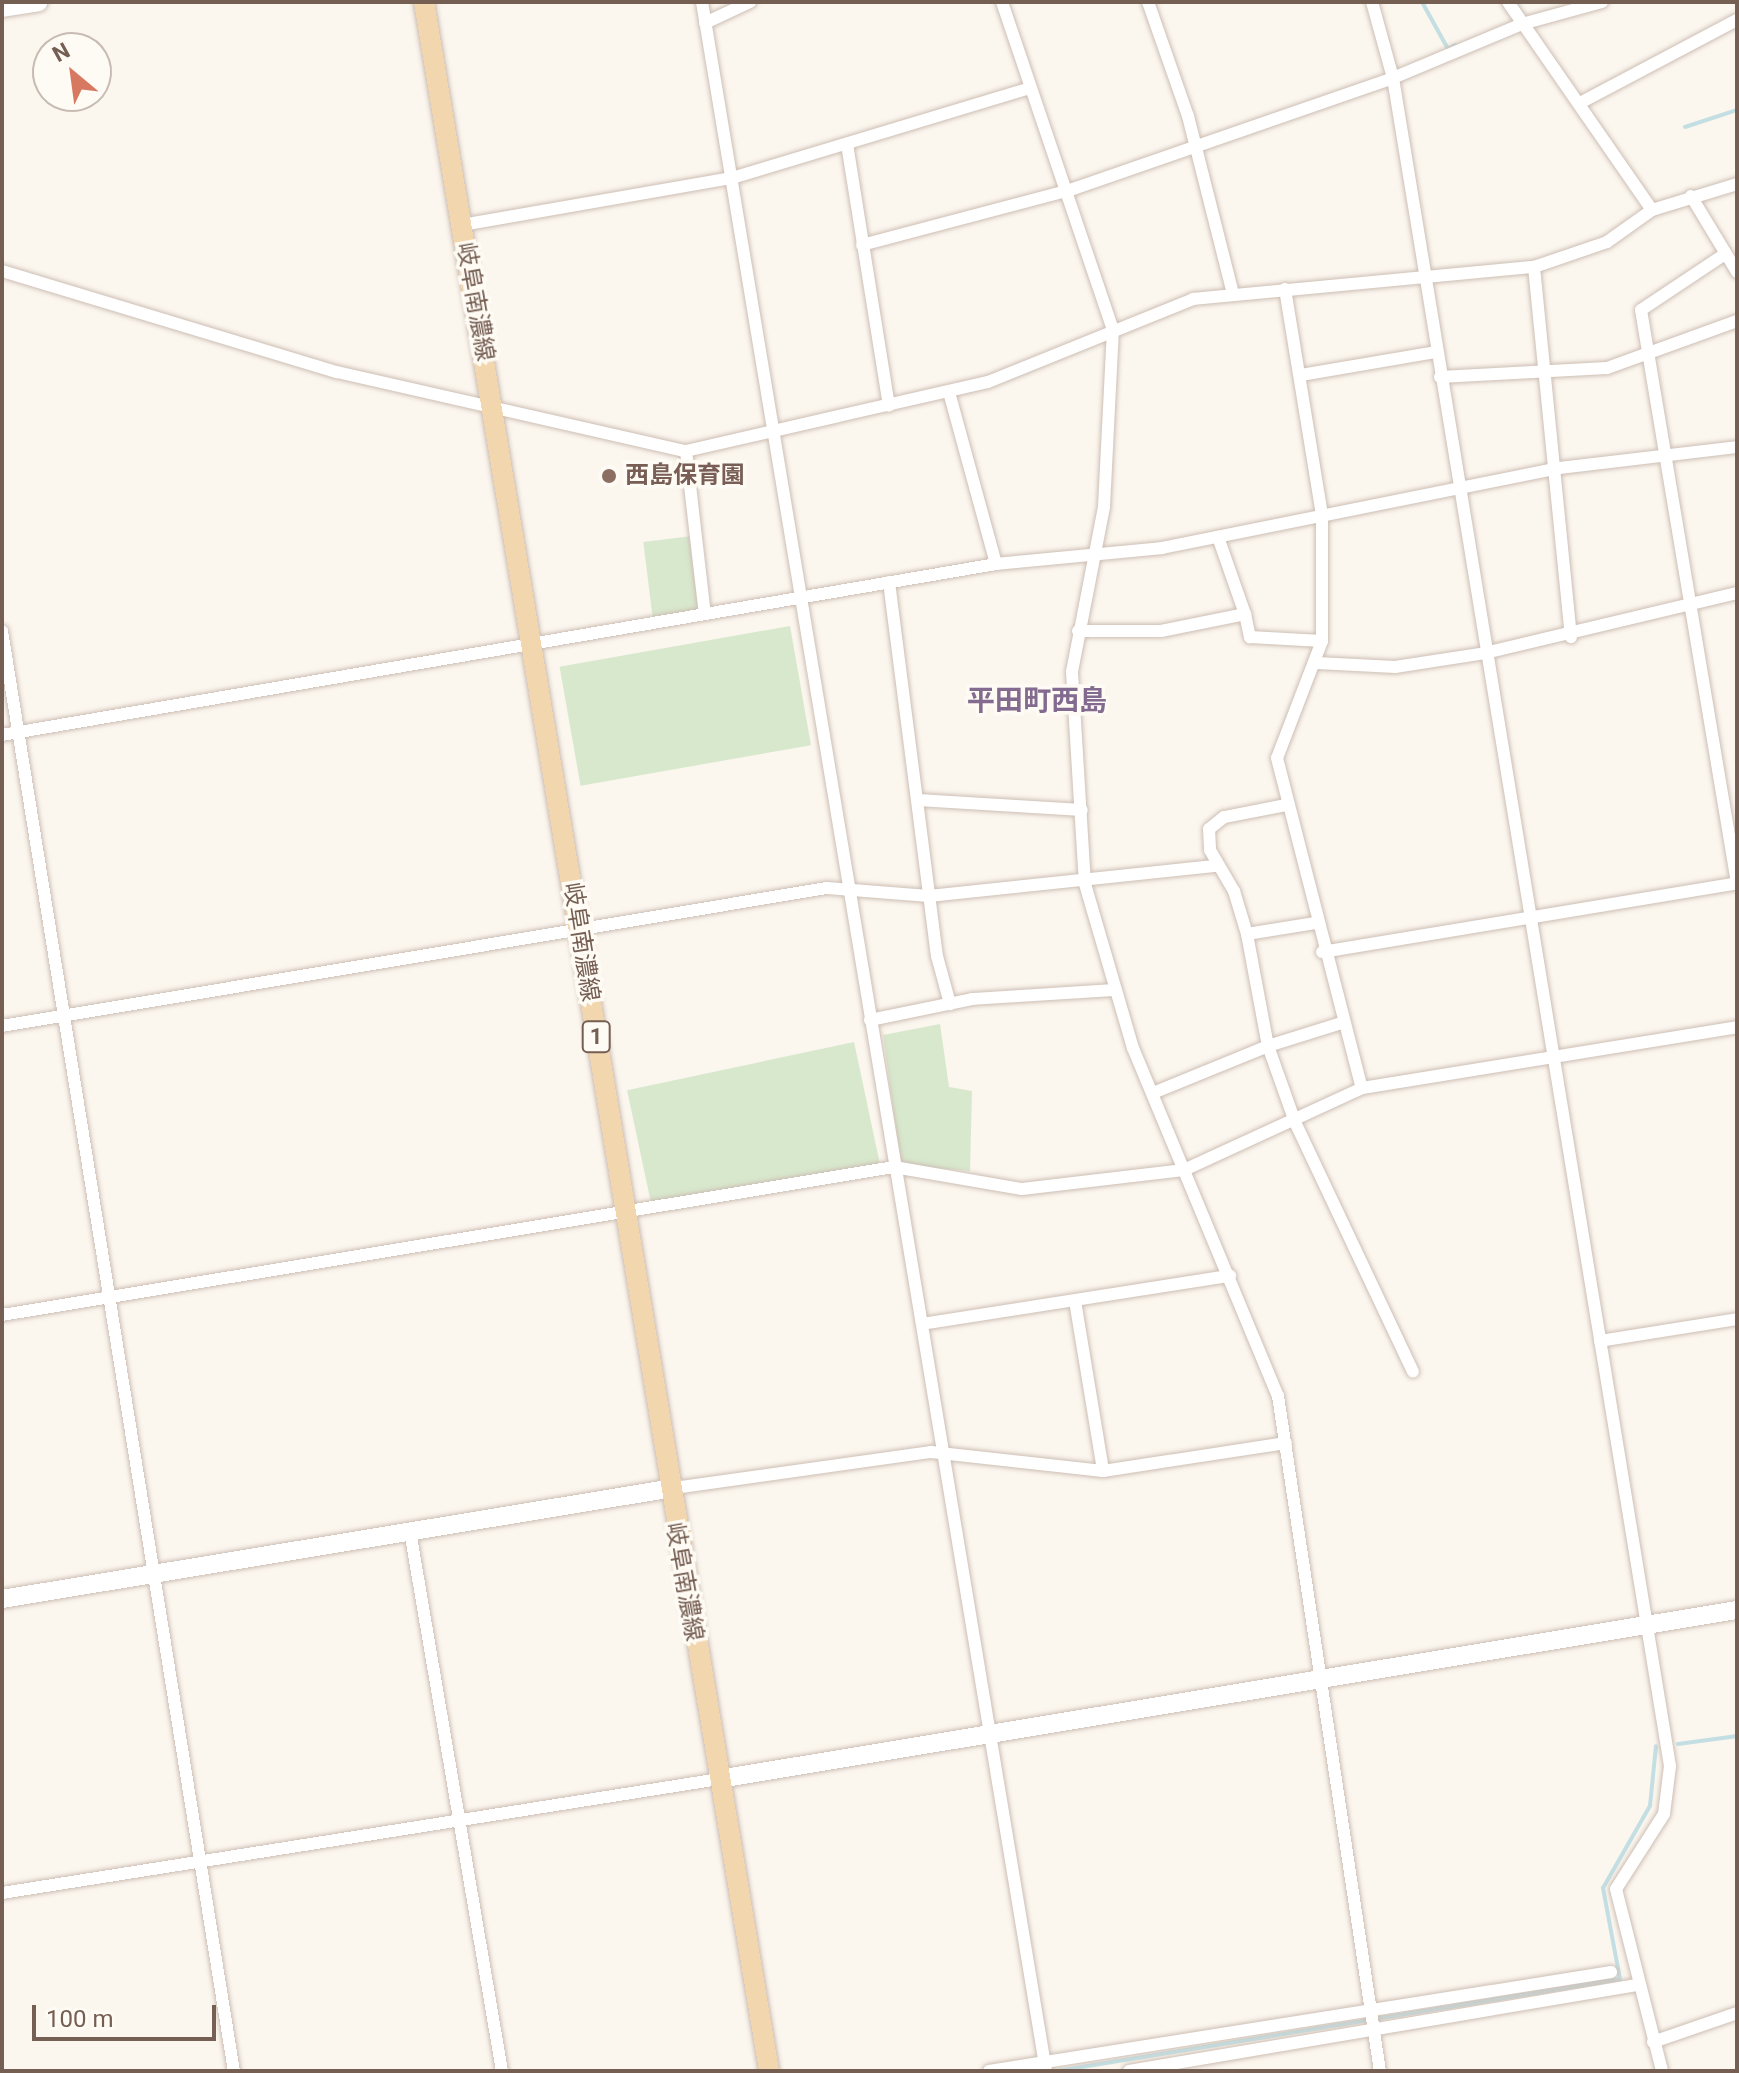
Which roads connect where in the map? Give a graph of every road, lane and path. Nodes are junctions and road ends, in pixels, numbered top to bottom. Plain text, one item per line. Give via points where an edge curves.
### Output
1 (39, 2) edge
2 (424, 2) edge
3 (702, 2) edge
4 (750, 2) edge
5 (1002, 2) edge
6 (1148, 2) edge
7 (1372, 2) edge
8 (1508, 2) edge
9 (1602, 2) edge
10 (2, 8) edge
11 (1737, 20) edge
12 (705, 23) junction
13 (1522, 24) junction
14 (1393, 78) junction
15 (1030, 88) junction
16 (1580, 103) junction
17 (847, 144) junction
18 (1194, 144) junction
19 (732, 178) junction
20 (1737, 184) edge
21 (1070, 190) junction
22 (1691, 196) junction
23 (1652, 210) junction
24 (462, 225) junction
25 (862, 245) junction
26 (1725, 254) junction
27 (1534, 267) junction
28 (2, 271) edge
29 (1737, 272) edge
30 (1423, 279) junction
31 (1285, 289) junction
32 (1233, 294) junction
33 (1737, 321) edge
34 (1113, 329) junction
35 (1435, 352) junction
36 (1648, 358) junction
37 (1547, 366) junction
38 (1301, 375) junction
39 (1440, 377) junction
40 (949, 392) junction
41 (889, 406) junction
42 (494, 410) junction
43 (774, 434) junction
44 (1737, 447) edge
45 (686, 451) junction
46 (1666, 458) junction
47 (1559, 468) junction
48 (1458, 489) junction
49 (1322, 516) junction
50 (1218, 537) junction
51 (1099, 551) junction
52 (996, 564) junction
53 (889, 582) junction
54 (1737, 593) edge
55 (801, 598) junction
56 (1688, 601) junction
57 (705, 614) junction
58 (1245, 614) junction
59 (2, 631) edge
60 (1078, 631) junction
61 (1571, 637) junction
62 (1322, 641) junction
63 (531, 645) junction
64 (1485, 653) junction
65 (1317, 663) junction
66 (19, 733) junction
67 (2, 735) edge
68 (918, 800) junction
69 (1286, 805) junction
70 (1082, 810) junction
71 (1216, 866) junction
72 (1737, 883) edge
73 (1085, 884) junction
74 (848, 887) junction
75 (929, 896) junction
76 (1530, 917) junction
77 (1315, 923) junction
78 (579, 931) junction
79 (1247, 934) junction
80 (1322, 952) junction
81 (1116, 990) junction
82 (950, 1004) junction
83 (65, 1016) junction
84 (870, 1020) junction
85 (1342, 1023) junction
86 (2, 1026) edge
87 (1737, 1027) edge
88 (1268, 1046) junction
89 (1552, 1057) junction
90 (1362, 1088) junction
91 (1153, 1093) junction
92 (1295, 1122) junction
93 (894, 1167) junction
94 (1184, 1170) junction
95 (625, 1212) junction
96 (1230, 1276) junction
97 (109, 1297) junction
98 (1075, 1301) junction
99 (2, 1315) edge
100 (1737, 1319) edge
101 (922, 1324) junction
102 (1600, 1341) junction
103 (1413, 1372) dead end
104 (1286, 1443) junction
105 (944, 1452) junction
106 (1103, 1471) junction
107 (667, 1489) junction
108 (410, 1531) junction
109 (154, 1574) junction
110 (2, 1599) edge
111 (1737, 1610) edge
112 (1647, 1625) junction
113 (1326, 1677) junction
114 (989, 1733) junction
115 (719, 1779) junction
116 (461, 1821) junction
117 (201, 1860) junction
118 (2, 1893) edge
119 (1611, 1972) dead end
120 (1586, 1985) junction
121 (1637, 1985) junction
122 (1737, 2013) edge
123 (1373, 2019) junction
124 (1653, 2042) junction
125 (1203, 2065) edge
126 (1046, 2067) edge
127 (234, 2071) edge
128 (502, 2071) edge
129 (769, 2071) edge
130 (989, 2071) edge
131 (1129, 2071) edge
132 (1380, 2071) edge
133 (1662, 2071) edge

1 - 10 street
2 - 24 main road, 岐阜南濃線 / 1
3 - 12 street
4 - 12 street
5 - 15 street
6 - 18 street
7 - 14 street
8 - 13 street
9 - 13 street
11 - 16 street
12 - 19 street
13 - 14 street
13 - 16 street
14 - 18 street
14 - 30 street
15 - 17 street
15 - 21 street
16 - 23 street
17 - 19 street
17 - 25 street
18 - 21 street
18 - 32 street
19 - 24 street
19 - 43 street
20 - 22 street
21 - 25 street
21 - 34 street
22 - 23 street
22 - 26 street
23 - 27 street via 1607,242
24 - 42 main road, 岐阜南濃線 / 1
25 - 41 street
26 - 29 street
26 - 36 street via 1641,310
27 - 30 street
27 - 37 street
28 - 42 street via 322,367
30 - 31 street
30 - 35 street
31 - 32 street
31 - 38 street
32 - 34 street via 1193,299
33 - 36 street
34 - 40 street
34 - 51 street
35 - 38 street
35 - 39 street
36 - 37 street via 1566,373
36 - 46 street
37 - 39 street
37 - 47 street
38 - 49 street
39 - 48 street
40 - 41 street
40 - 52 street
41 - 43 street
42 - 45 street
42 - 63 main road, 岐阜南濃線 / 1
43 - 45 street
43 - 55 street
44 - 46 street
45 - 57 street
46 - 47 street
46 - 56 street
47 - 48 street
47 - 61 street
48 - 49 street
48 - 64 street
49 - 50 street
49 - 62 street
50 - 51 street
50 - 58 street
51 - 52 street
51 - 60 street
52 - 53 street
53 - 55 street
53 - 68 street
54 - 56 street
55 - 57 street
55 - 74 street
56 - 61 street
56 - 72 street
57 - 63 street
58 - 60 street via 1161,631
58 - 62 street via 1250,637
59 - 66 street
60 - 70 street via 1072,672
61 - 64 street
62 - 65 street
63 - 66 street
63 - 78 main road, 岐阜南濃線 / 1
64 - 65 street via 1395,667
64 - 76 street
65 - 69 street via 1278,742
66 - 67 street
66 - 83 street
68 - 70 street
68 - 75 street
69 - 71 street via 1224,817 1209,829
69 - 77 street
70 - 73 street
71 - 73 street via 1119,872
71 - 79 street via 1234,891
72 - 76 street
73 - 75 street
73 - 81 street
74 - 75 street
74 - 78 street
74 - 84 street
75 - 82 street
76 - 80 street
76 - 89 street
77 - 79 street
77 - 80 street
78 - 83 street
78 - 95 main road, 岐阜南濃線 / 1
79 - 88 street
80 - 85 street
81 - 82 street
81 - 91 street
82 - 84 street
83 - 86 street
83 - 97 street
84 - 93 street
85 - 88 street
85 - 90 street
87 - 89 street
88 - 91 street
88 - 92 street
89 - 90 street
89 - 102 street
90 - 92 street
91 - 94 street
92 - 94 street
92 - 103 street
93 - 94 street via 1022,1189
93 - 95 street
93 - 101 street
94 - 96 street
95 - 97 street
95 - 107 main road, 岐阜南濃線 / 1
96 - 98 street
96 - 104 street via 1271,1371
97 - 99 street
97 - 109 street
98 - 101 street
98 - 106 street
100 - 102 street
101 - 105 street
102 - 112 street
104 - 106 street
104 - 113 street
105 - 106 street
105 - 107 street
105 - 114 street
107 - 108 street
107 - 115 main road, 岐阜南濃線 / 1
108 - 109 street
108 - 116 street
109 - 110 street
109 - 117 street
111 - 112 street
112 - 113 street
112 - 121 street via 1671,1782 1664,1814 1616,1889
113 - 114 street
113 - 123 street
114 - 115 street
114 - 126 street
115 - 116 street
115 - 129 main road, 岐阜南濃線 / 1
116 - 117 street
116 - 128 street
117 - 118 street
117 - 127 street
119 - 120 street
120 - 121 street
120 - 123 street
120 - 123 street
121 - 124 street
122 - 124 street
123 - 125 street
123 - 126 street
123 - 132 street
124 - 133 street
125 - 131 street
126 - 130 street

